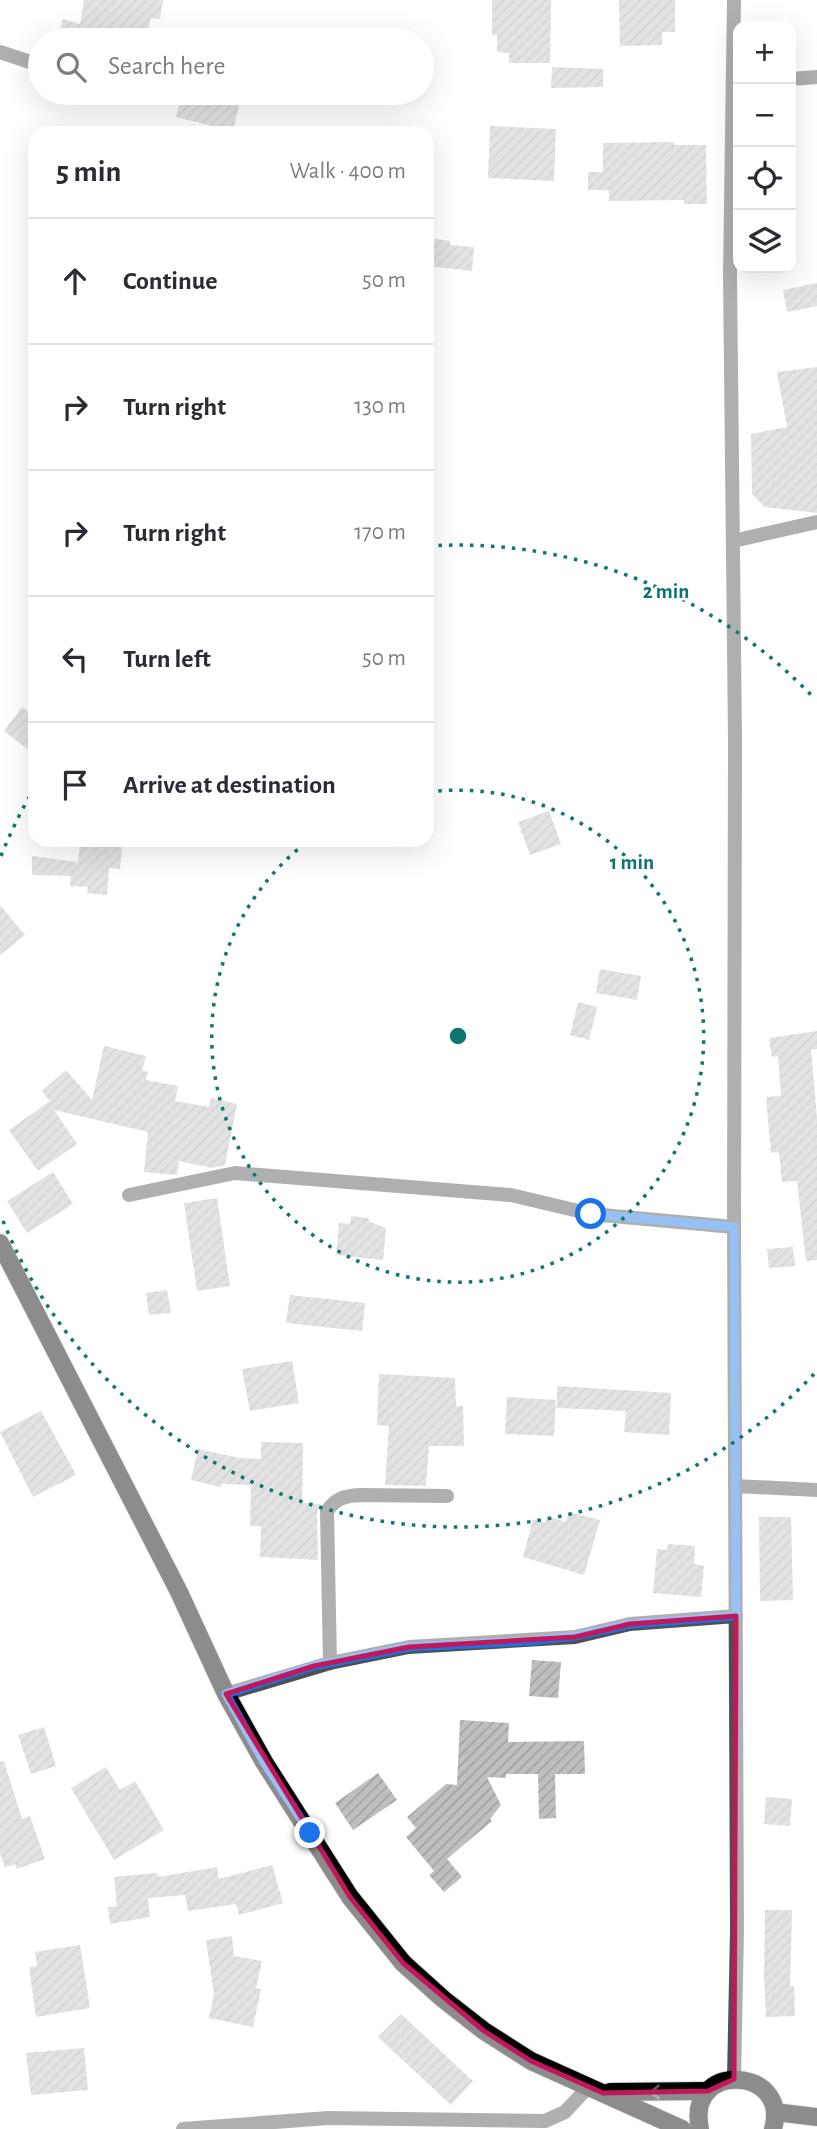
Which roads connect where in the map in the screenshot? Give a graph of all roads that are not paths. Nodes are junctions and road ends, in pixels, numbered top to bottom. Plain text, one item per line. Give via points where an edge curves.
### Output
1 (734, 0) edge
2 (735, 21) edge
3 (0, 52) edge
4 (28, 61) edge
5 (817, 78) edge
6 (796, 79) edge
7 (736, 84) edge
8 (817, 522) edge
9 (733, 541) junction
10 (129, 1195) dead end
11 (734, 1227) junction
12 (0, 1243) edge
13 (736, 1486) junction
14 (817, 1490) edge
15 (447, 1496) dead end
16 (736, 1616) junction
17 (330, 1662) junction
18 (226, 1694) junction
19 (734, 2079) junction
20 (596, 2089) junction
21 (708, 2091) junction
22 (817, 2117) edge
23 (774, 2121) edge
24 (236, 2127) edge
25 (183, 2129) edge
26 (682, 2129) edge
27 (700, 2129) edge

1 - 2 street
3 - 4 street
5 - 6 street
7 - 9 street via 730,275
8 - 9 street
9 - 11 street
10 - 11 street via 235,1172 512,1195 591,1214
11 - 13 street
12 - 18 main road via 179,1592
13 - 14 street
13 - 16 street
15 - 17 street via 353,1495 333,1502 327,1511
16 - 17 street via 631,1624 530,1641 409,1647
16 - 19 street
17 - 18 street
18 - 20 main road via 350,1897 403,1963 484,2031 531,2062
19 - 21 main road
19 - 23 main road via 766,2091
21 -> 20 main road
20 - 24 street via 545,2121 328,2118
20 - 26 main road
21 - 27 main road via 699,2110
22 - 23 main road
24 - 25 street

